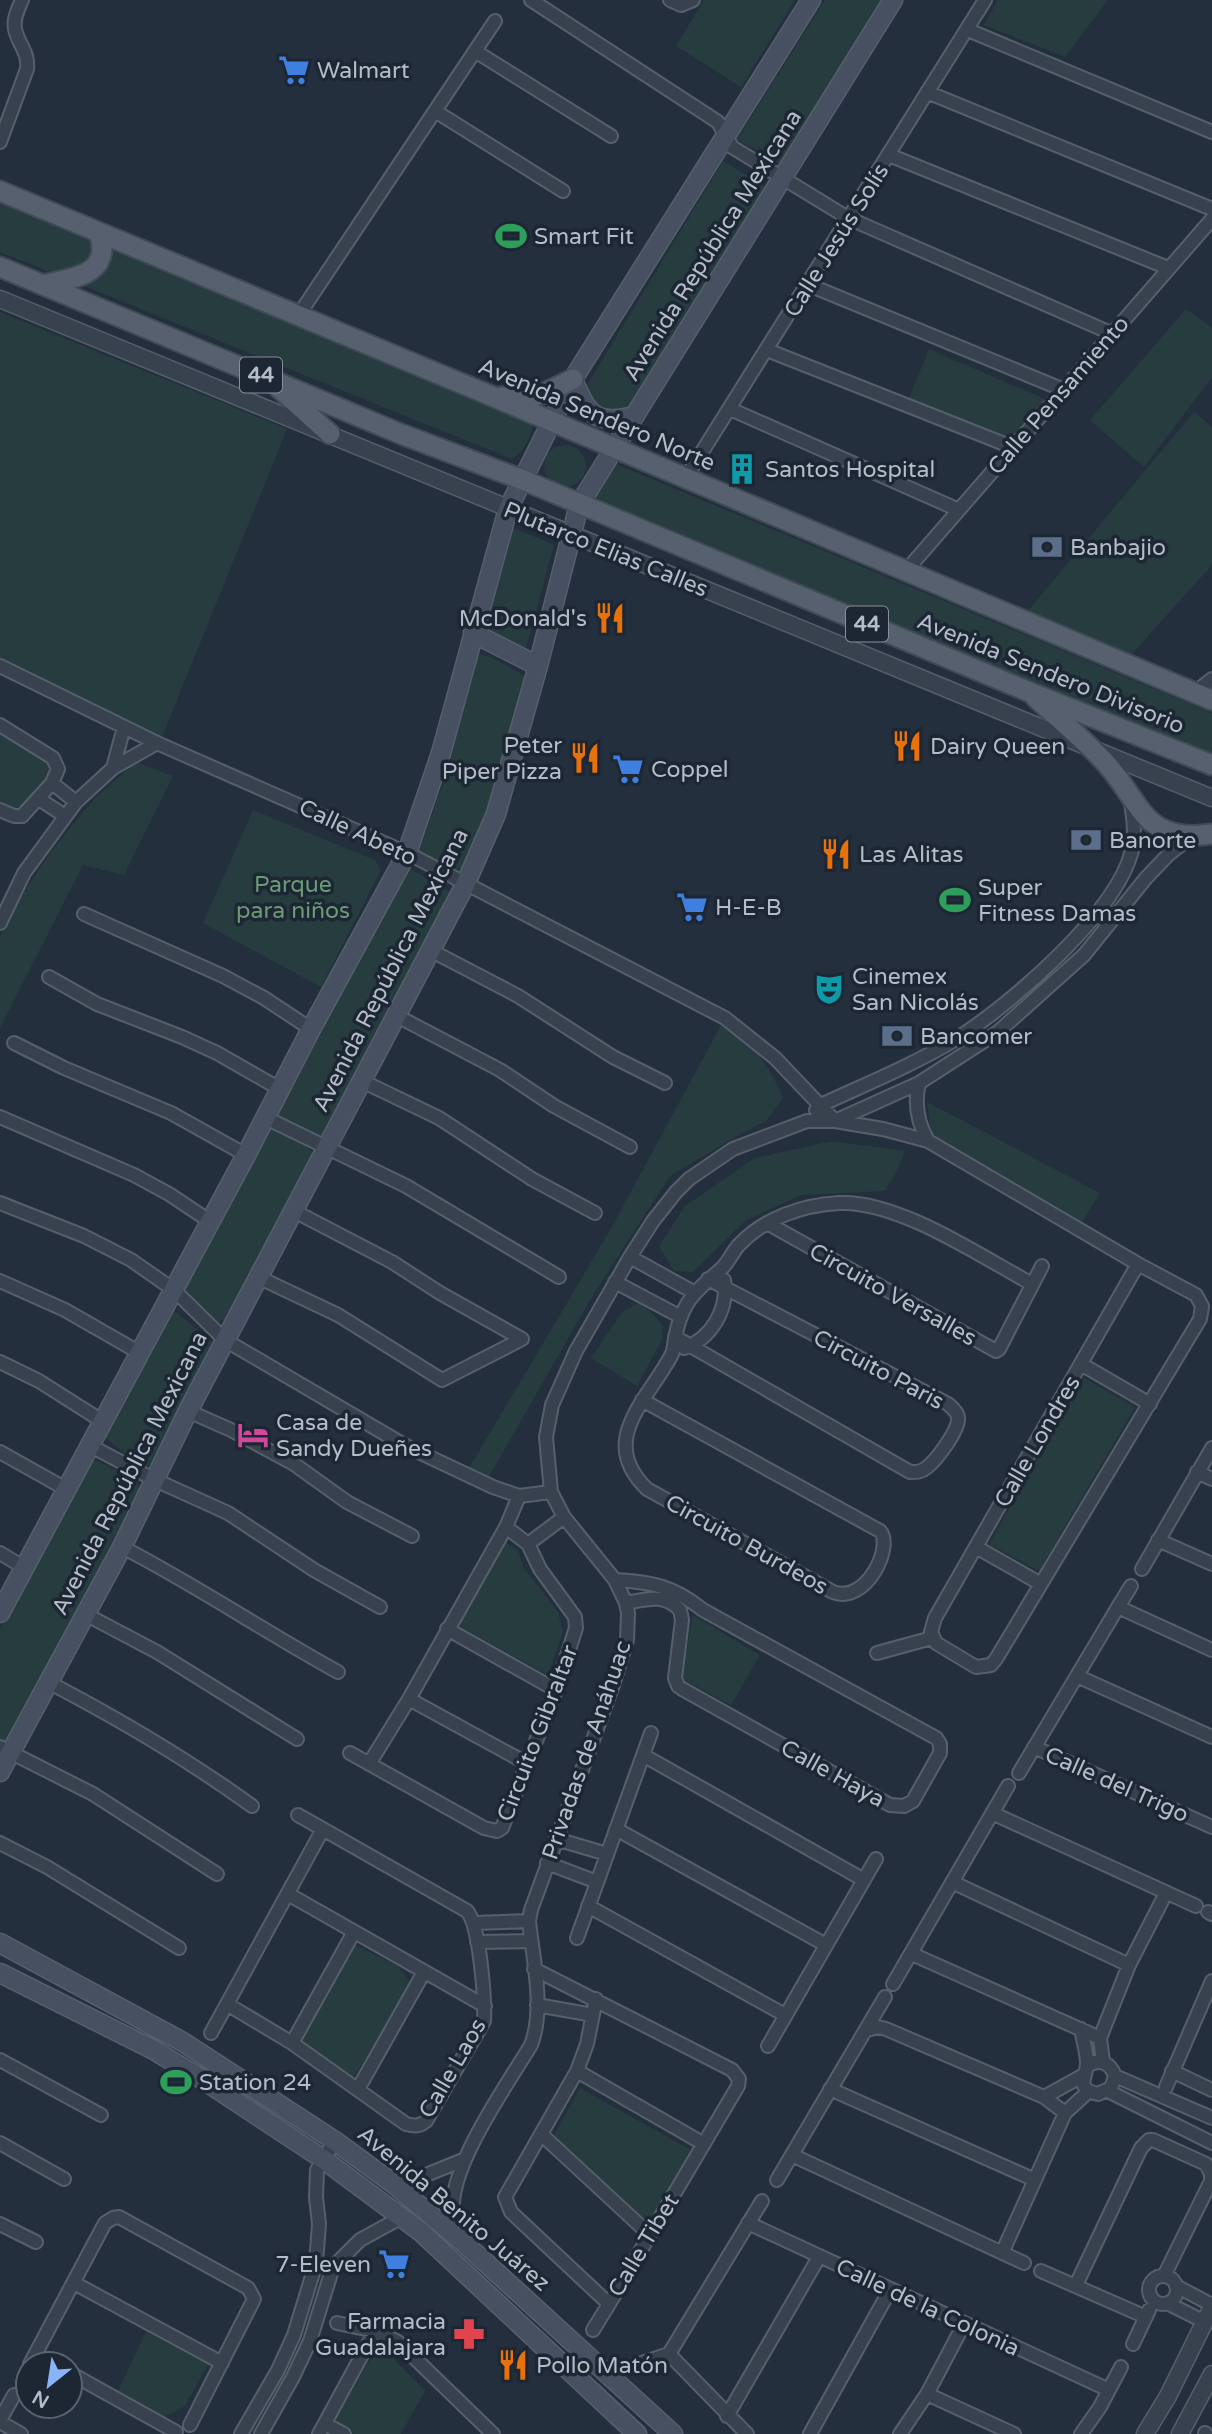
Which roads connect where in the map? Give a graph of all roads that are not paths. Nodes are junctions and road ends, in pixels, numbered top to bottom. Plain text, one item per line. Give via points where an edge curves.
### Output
1 (22, 0) edge
2 (531, 0) edge
3 (693, 0) edge
4 (811, 0) edge
5 (894, 0) edge
6 (985, 0) edge
7 (672, 1) edge
8 (495, 21) dead end
9 (968, 30) junction
10 (475, 51) junction
11 (927, 92) junction
12 (435, 111) junction
13 (1212, 132) edge
14 (727, 135) junction
15 (611, 136) dead end
16 (0, 142) edge
17 (889, 155) junction
18 (781, 179) junction
19 (0, 191) edge
20 (563, 191) dead end
21 (1212, 209) edge
22 (848, 218) junction
23 (1212, 219) edge
24 (99, 233) junction
25 (0, 267) edge
26 (1168, 268) junction
27 (43, 285) junction
28 (808, 285) junction
29 (0, 299) edge
30 (298, 316) junction
31 (1113, 334) junction
32 (767, 350) junction
33 (267, 377) junction
34 (573, 379) junction
35 (1064, 390) junction
36 (494, 397) junction
37 (730, 409) junction
38 (634, 416) junction
39 (552, 422) junction
40 (330, 434) junction
41 (614, 447) junction
42 (1012, 447) junction
43 (523, 480) junction
44 (685, 480) junction
45 (579, 505) junction
46 (508, 509) junction
47 (959, 510) junction
48 (570, 535) junction
49 (905, 572) junction
50 (473, 633) junction
51 (0, 666) edge
52 (538, 666) junction
53 (1212, 680) edge
54 (1027, 691) junction
55 (1203, 697) edge
56 (0, 726) edge
57 (124, 727) junction
58 (157, 743) junction
59 (1091, 749) junction
60 (1212, 765) edge
61 (113, 768) junction
62 (55, 779) junction
63 (1130, 798) junction
64 (1212, 798) edge
65 (39, 799) junction
66 (76, 802) junction
67 (0, 810) edge
68 (65, 816) junction
69 (1205, 835) edge
70 (407, 853) junction
71 (465, 885) junction
72 (84, 914) dead end
73 (0, 923) edge
74 (1071, 945) junction
75 (432, 951) junction
76 (1084, 955) junction
77 (49, 977) dead end
78 (397, 1016) junction
79 (311, 1029) junction
80 (15, 1043) dead end
81 (362, 1081) junction
82 (665, 1083) dead end
83 (919, 1083) junction
84 (280, 1088) junction
85 (821, 1105) junction
86 (0, 1117) edge
87 (265, 1118) junction
88 (807, 1121) junction
89 (835, 1121) junction
90 (928, 1141) junction
91 (326, 1147) junction
92 (630, 1147) dead end
93 (246, 1155) junction
94 (0, 1203) edge
95 (294, 1211) junction
96 (595, 1213) dead end
97 (211, 1222) junction
98 (766, 1223) junction
99 (630, 1257) junction
100 (1138, 1264) junction
101 (1042, 1266) dead end
102 (722, 1269) junction
103 (258, 1277) junction
104 (559, 1277) dead end
105 (708, 1279) junction
106 (0, 1281) edge
107 (615, 1282) junction
108 (1032, 1284) junction
109 (726, 1287) junction
110 (174, 1290) junction
111 (695, 1293) junction
112 (681, 1317) junction
113 (675, 1337) junction
114 (225, 1340) junction
115 (690, 1346) junction
116 (673, 1352) junction
117 (140, 1353) junction
118 (0, 1362) edge
119 (1081, 1364) junction
120 (642, 1400) junction
121 (1150, 1404) junction
122 (188, 1411) junction
123 (102, 1421) junction
124 (89, 1445) junction
125 (1212, 1448) edge
126 (0, 1452) edge
127 (1198, 1472) junction
128 (153, 1479) junction
129 (1212, 1479) edge
130 (66, 1489) junction
131 (551, 1492) junction
132 (519, 1496) junction
133 (564, 1517) junction
134 (506, 1527) junction
135 (412, 1536) dead end
136 (1158, 1539) junction
137 (528, 1544) junction
138 (122, 1547) junction
139 (976, 1547) junction
140 (0, 1553) edge
141 (1212, 1564) edge
142 (23, 1567) junction
143 (1142, 1569) dead end
144 (615, 1580) junction
145 (1041, 1584) junction
146 (1131, 1586) dead end
147 (626, 1603) junction
148 (380, 1607) dead end
149 (1118, 1607) junction
150 (0, 1614) edge
151 (85, 1614) junction
152 (447, 1629) junction
153 (932, 1638) junction
154 (1212, 1650) edge
155 (877, 1653) dead end
156 (338, 1672) dead end
157 (1077, 1676) junction
158 (48, 1682) junction
159 (556, 1690) junction
160 (410, 1699) junction
161 (651, 1733) dead end
162 (1212, 1737) edge
163 (297, 1739) dead end
164 (1034, 1747) junction
165 (350, 1753) dead end
166 (643, 1755) junction
167 (3, 1758) edge
168 (526, 1763) junction
169 (369, 1764) junction
170 (1018, 1773) dead end
171 (1008, 1786) dead end
172 (252, 1806) dead end
173 (992, 1813) junction
174 (298, 1815) dead end
175 (1212, 1827) edge
176 (323, 1829) junction
177 (616, 1829) junction
178 (556, 1839) junction
179 (0, 1843) edge
180 (607, 1854) junction
181 (876, 1859) dead end
182 (547, 1863) junction
183 (217, 1874) dead end
184 (864, 1880) junction
185 (597, 1882) junction
186 (952, 1882) junction
187 (1166, 1893) junction
188 (288, 1894) junction
189 (588, 1906) junction
190 (1205, 1911) edge
191 (529, 1922) junction
192 (475, 1923) junction
193 (354, 1932) junction
194 (577, 1938) dead end
195 (531, 1941) junction
196 (477, 1942) junction
197 (0, 1943) edge
198 (826, 1945) junction
199 (179, 1948) dead end
200 (912, 1954) junction
201 (1129, 1965) junction
202 (534, 1969) junction
203 (424, 1972) junction
204 (0, 1973) edge
205 (1212, 1981) edge
206 (893, 1984) dead end
207 (885, 1997) dead end
208 (596, 1999) junction
209 (1208, 2000) edge
210 (227, 2004) junction
211 (537, 2004) junction
212 (485, 2006) junction
213 (593, 2015) junction
214 (786, 2015) junction
215 (1081, 2029) junction
216 (867, 2030) junction
217 (211, 2033) dead end
218 (1100, 2038) junction
219 (292, 2043) junction
220 (768, 2046) dead end
221 (0, 2060) edge
222 (1103, 2062) junction
223 (577, 2071) junction
224 (1085, 2071) junction
225 (1172, 2071) junction
226 (1115, 2076) junction
227 (1166, 2087) dead end
228 (358, 2089) junction
229 (830, 2089) junction
230 (1212, 2090) edge
231 (1089, 2091) junction
232 (1108, 2091) junction
233 (1044, 2097) junction
234 (1065, 2113) junction
235 (102, 2115) dead end
236 (1212, 2118) edge
237 (541, 2134) junction
238 (335, 2141) junction
239 (0, 2143) edge
240 (1212, 2143) edge
241 (704, 2144) junction
242 (792, 2155) junction
243 (323, 2159) junction
244 (463, 2160) junction
245 (64, 2179) dead end
246 (777, 2180) dead end
247 (1035, 2180) junction
248 (395, 2185) junction
249 (762, 2201) dead end
250 (402, 2217) junction
251 (748, 2223) junction
252 (0, 2224) edge
253 (421, 2232) junction
254 (649, 2234) junction
255 (36, 2242) dead end
256 (463, 2242) junction
257 (1002, 2252) junction
258 (819, 2257) junction
259 (316, 2263) junction
260 (1024, 2263) dead end
261 (333, 2267) junction
262 (1041, 2271) dead end
263 (1164, 2276) junction
264 (74, 2283) junction
265 (1076, 2285) junction
266 (1176, 2286) junction
267 (890, 2290) junction
268 (1160, 2302) junction
269 (608, 2304) junction
270 (1210, 2311) edge
271 (1146, 2317) junction
272 (337, 2323) dead end
273 (964, 2324) junction
274 (593, 2330) dead end
275 (375, 2331) junction
276 (1133, 2344) dead end
277 (37, 2350) edge
278 (669, 2354) junction
279 (222, 2363) junction
280 (632, 2366) dead end
281 (1121, 2367) dead end
282 (1212, 2374) edge
283 (84, 2381) edge
284 (1109, 2389) junction
285 (927, 2394) junction
286 (14, 2395) dead end
287 (727, 2416) junction
288 (0, 2421) edge
289 (193, 2429) edge
290 (322, 2429) edge
291 (177, 2433) edge
292 (22, 2434) edge
293 (241, 2434) edge
294 (261, 2434) edge
295 (344, 2434) edge
296 (493, 2434) edge
297 (636, 2434) edge
298 (673, 2434) edge
299 (747, 2434) edge
300 (810, 2434) edge
301 (900, 2434) edge
302 (1014, 2434) edge
303 (1081, 2434) edge
304 (1145, 2434) edge
305 (1180, 2434) edge

1 - 16 street via 15,30 27,55 27,69
2 - 14 street via 718,122
3 - 7 street via 686,5
4 - 14 main road, Avenida República Mexicana
5 - 18 main road, Avenida República Mexicana
6 - 9 street, Calle Jesús Solís
8 - 10 street
9 - 11 street, Calle Jesús Solís
9 - 13 street
10 - 12 street
10 - 15 street
11 - 17 street, Calle Jesús Solís
11 - 21 street
12 - 20 street
12 - 30 street
14 - 18 street via 732,147
14 - 34 main road, Avenida República Mexicana
17 - 22 street, Calle Jesús Solís
17 - 26 street
18 - 22 street
18 - 38 main road, Avenida República Mexicana
19 - 24 main road, Avenida Sendero Norte
22 - 28 street, Calle Jesús Solís
22 - 31 street
23 - 26 street, Calle Pensamiento
24 - 27 main road via 103,251 91,271
24 - 30 main road, Avenida Sendero Norte
25 - 27 main road, 44
26 - 31 street, Calle Pensamiento
27 - 33 main road, 44
28 - 32 street, Calle Jesús Solís
28 - 35 street
29 - 40 street, Plutarco Elias Calles
30 - 36 main road, Avenida Sendero Norte
31 - 35 street, Calle Pensamiento
32 - 37 street, Calle Jesús Solís
32 - 42 street
33 - 40 main road
33 - 43 main road, 44
34 - 36 main road via 530,397
34 - 38 main road via 592,413 614,420
34 - 39 main road, Avenida República Mexicana
35 - 42 street, Calle Pensamiento
36 - 39 main road, Avenida Sendero Norte
37 - 44 street, Calle Jesús Solís
37 - 47 street
38 - 41 main road, Avenida República Mexicana
39 - 41 main road, Avenida Sendero Norte
39 - 43 main road, Avenida República Mexicana
40 - 46 street, Plutarco Elias Calles
41 - 44 main road, Avenida Sendero Norte
41 - 45 main road, Avenida República Mexicana
42 - 47 street, Calle Pensamiento
43 - 45 main road, Avenida Sendero Divisorio / 44
43 - 46 main road, Avenida República Mexicana
44 - 49 main road, Avenida Sendero Norte
45 - 48 main road, Avenida República Mexicana
45 - 54 main road, Avenida Sendero Divisorio / 44
46 - 48 street, Plutarco Elias Calles
46 - 50 main road, Avenida República Mexicana
47 - 49 street, Calle Pensamiento
48 - 52 main road, Avenida República Mexicana
48 - 59 street, Plutarco Elias Calles
49 - 55 main road, Avenida Sendero Norte
50 - 52 main road
50 - 70 main road, Avenida República Mexicana via 433,782
51 - 57 street, Calle Abeto
52 - 71 main road, Avenida República Mexicana via 496,814
53 - 55 street
54 - 59 main road
54 - 60 main road, Avenida Sendero Divisorio / 44
56 - 62 street via 53,758 58,766
57 - 58 street, Calle Abeto
57 - 61 street
58 - 61 street
58 - 70 street, Calle Abeto
59 - 63 main road
59 - 64 street, Plutarco Elias Calles
61 - 66 street
62 - 65 street
62 - 66 street
63 - 69 main road via 1154,825 1171,833
63 - 74 street, Privadas de Anáhuac via 1134,834 1128,861
65 - 67 street via 22,816
65 - 68 street
66 - 68 street
68 - 73 street via 24,873
69 - 76 street, Privadas de Anáhuac via 1183,843 1146,878
70 - 71 street, Calle Abeto
70 - 79 main road, Avenida República Mexicana
71 - 75 main road, Avenida República Mexicana
71 - 85 street, Calle Abeto via 724,1018 775,1058
72 - 79 street via 223,976
74 - 76 street
74 - 85 street, Privadas de Anáhuac via 974,1027 922,1058
75 - 78 main road, Avenida República Mexicana
75 - 82 street
76 - 83 street, Privadas de Anáhuac via 998,1032
77 - 84 street via 97,1004 217,1053
78 - 81 main road, Avenida República Mexicana
78 - 92 street
79 - 84 main road, Avenida República Mexicana
80 - 93 street via 171,1113
81 - 91 main road, Avenida República Mexicana
81 - 96 street via 439,1118 532,1179
83 - 89 street, Privadas de Anáhuac
83 - 90 street via 919,1125
84 - 87 main road, Avenida República Mexicana
85 - 88 street, Privadas de Anáhuac
85 - 89 street, Calle Abeto
86 - 97 street via 134,1175
87 - 91 street
87 - 93 main road, Avenida República Mexicana
88 - 89 street, Privadas de Anáhuac
88 - 99 street, Privadas de Anáhuac via 733,1149 689,1179
89 - 90 street
90 - 100 street
91 - 95 main road, Avenida República Mexicana
91 - 104 street via 406,1186
93 - 97 main road, Avenida República Mexicana
94 - 110 street via 110,1248
95 - 103 main road, Avenida República Mexicana
95 - 103 street via 393,1262 522,1339 442,1380 338,1314
97 - 110 main road, Avenida República Mexicana
98 - 102 street via 736,1247
98 - 108 street, Circuito Versalles via 820,1205 884,1209 912,1219
98 - 108 street, Circuito Versalles via 996,1351
99 - 107 street, Privadas de Anáhuac
99 - 111 street
100 - 119 street, Calle Londres
100 - 121 street via 1196,1295 1202,1306 1200,1319
101 - 108 street
102 - 105 street
102 - 109 street
103 - 114 main road, Avenida República Mexicana
105 - 109 street, Circuito Paris
105 - 111 street
106 - 117 street via 65,1310
107 - 112 street
107 - 131 street, Privadas de Anáhuac via 552,1405 546,1437
109 - 115 street via 712,1328
109 - 115 street, Circuito Paris via 948,1404 958,1418 955,1430 932,1463 910,1472
110 - 114 street
110 - 117 main road, Avenida República Mexicana
111 - 112 street
112 - 113 street
113 - 115 street, Circuito Paris
113 - 116 street
114 - 122 main road, Avenida República Mexicana
114 - 132 street via 404,1445
115 - 116 street
116 - 120 street
117 - 123 main road, Avenida República Mexicana
118 - 123 street via 40,1381
119 - 121 street
119 - 139 street, Calle Londres
120 - 120 street, Circuito Burdeos via 628,1426 626,1448 631,1471 647,1489 833,1592 842,1596 863,1587 886,1543 880,1531
121 - 145 street
122 - 128 main road, Avenida República Mexicana
122 - 135 street via 294,1464 347,1502
123 - 124 main road, Avenida República Mexicana
124 - 128 street
124 - 130 main road, Avenida República Mexicana
125 - 127 street
126 - 130 street
127 - 129 street
127 - 136 street
128 - 138 main road, Avenida República Mexicana
128 - 148 street via 228,1513
130 - 142 main road, Avenida República Mexicana
131 - 132 street
131 - 133 street, Privadas de Anáhuac
132 - 134 street
133 - 137 street
133 - 144 street, Privadas de Anáhuac
134 - 137 street, Circuito Gibraltar
134 - 152 street
136 - 141 street
136 - 143 street
137 - 159 street, Circuito Gibraltar via 575,1617 575,1636
138 - 151 main road, Avenida República Mexicana
138 - 156 street
139 - 145 street
139 - 153 street, Calle Londres via 935,1618
140 - 142 street
142 - 150 main road, Avenida República Mexicana
144 - 147 street, Privadas de Anáhuac
144 - 147 street, Calle Haya via 647,1581 677,1592 936,1738 940,1754 912,1801 890,1805 680,1688 675,1678 680,1610 666,1599
145 - 153 street via 991,1665 976,1667
146 - 149 street, Calle del Trigo
147 - 178 street, Privadas de Anáhuac via 629,1623 622,1658
149 - 154 street
149 - 157 street, Calle del Trigo
151 - 158 main road, Avenida República Mexicana
151 - 163 street via 157,1652
152 - 159 street
152 - 160 street
153 - 155 street
157 - 162 street
157 - 164 street, Calle del Trigo
158 - 167 main road, Avenida República Mexicana
158 - 172 street via 121,1720
159 - 168 street, Circuito Gibraltar
160 - 168 street
160 - 169 street
161 - 166 street
164 - 170 street
164 - 175 street, Calle del Trigo
165 - 169 street, Circuito Gibraltar
166 - 177 street
166 - 184 street
167 - 183 street via 28,1762 93,1794
168 - 169 street, Circuito Gibraltar via 506,1822 497,1831
171 - 173 street
173 - 186 street
173 - 187 street
174 - 176 street
176 - 188 street
176 - 192 street, Calle Laos via 467,1911
177 - 180 street
177 - 198 street
178 - 180 street
178 - 182 street, Privadas de Anáhuac
179 - 199 street
180 - 185 street
181 - 184 street
182 - 185 street
182 - 191 street, Privadas de Anáhuac
184 - 198 street
185 - 189 street
186 - 200 street
186 - 201 street
187 - 190 street
187 - 201 street
188 - 193 street
188 - 210 street
189 - 194 street
189 - 214 street
191 - 192 street
191 - 195 street, Privadas de Anáhuac
192 - 196 street, Calle Laos
193 - 203 street
193 - 219 street
195 - 196 street
195 - 202 street, Privadas de Anáhuac
196 - 212 street, Calle Laos
197 - 238 main road, Avenida Benito Juárez via 183,2042
198 - 214 street
200 - 206 street
200 - 215 street
201 - 218 street
202 - 208 street
202 - 211 street, Privadas de Anáhuac
203 - 212 street
203 - 228 street
204 - 243 main road, Avenida Benito Juárez via 152,2049
205 - 209 street
207 - 216 street
208 - 213 street, Calle Tibet
208 - 241 street, Calle Tibet via 732,2070 738,2086
209 - 225 street
210 - 217 street
210 - 219 street, Calle Laos
211 - 213 street
211 - 244 street, Privadas de Anáhuac via 531,2045
212 - 228 street, Calle Laos via 484,2021 421,2125 406,2124
213 - 223 street, Calle Tibet
214 - 220 street
215 - 218 street
215 - 224 street
216 - 229 street
216 - 233 street via 886,2029
218 - 222 street
219 - 228 street, Calle Laos
221 - 235 street
222 - 224 street
222 - 226 street
223 - 237 street, Calle Tibet
223 - 241 street
224 - 231 street via 1083,2081
224 - 233 street
225 - 227 street
225 - 230 street
226 - 232 street
226 - 236 street
229 - 242 street
229 - 247 street
231 - 232 street
231 - 234 street
232 - 240 street
233 - 234 street
234 - 247 street
237 - 254 street
237 - 269 street, Calle Tibet via 505,2197 507,2205
238 - 243 street
238 - 248 main road, Avenida Benito Juárez
239 - 245 street
241 - 254 street, Calle Tibet
242 - 246 street
242 - 257 street
243 - 250 main road, Avenida Benito Juárez
243 - 259 street via 315,2180
244 - 248 street
244 - 256 street, Privadas de Anáhuac via 453,2212
247 - 257 street
248 - 256 main road, Avenida Benito Juárez
249 - 251 street
250 - 253 main road, Avenida Benito Juárez
250 - 261 street via 360,2240
251 - 258 street, Calle de la Colonia
251 - 278 street
252 - 255 street
253 - 256 main road via 451,2243
253 - 297 main road, Avenida Benito Juárez
254 - 269 street, Calle Tibet
256 - 298 main road, Avenida Benito Juárez
257 - 260 street
258 - 267 street, Calle de la Colonia
258 - 287 street
259 - 261 street
259 - 293 street via 294,2335
261 - 294 street via 310,2341
262 - 265 street
263 - 265 street via 1211,2174 1206,2164 1149,2140 1141,2148
263 - 266 street
263 - 268 street via 1150,2284 1149,2293
264 - 277 street
264 - 279 street
264 - 279 street via 105,2223 119,2217 248,2288 254,2299
265 - 271 street
266 - 268 street via 1174,2298
266 - 270 street
267 - 273 street, Calle de la Colonia
267 - 300 street
268 - 270 street
268 - 271 street
269 - 274 street
270 - 304 street
271 - 276 street
272 - 275 street
273 - 284 street, Calle de la Colonia
273 - 285 street
275 - 290 street
275 - 296 street via 398,2342
278 - 280 street
278 - 287 street
279 - 289 street
281 - 284 street
282 - 305 street
283 - 291 street
284 - 303 street
285 - 301 street
285 - 302 street
286 - 288 street
287 - 299 street
288 - 292 street
289 - 291 street
290 - 295 street

